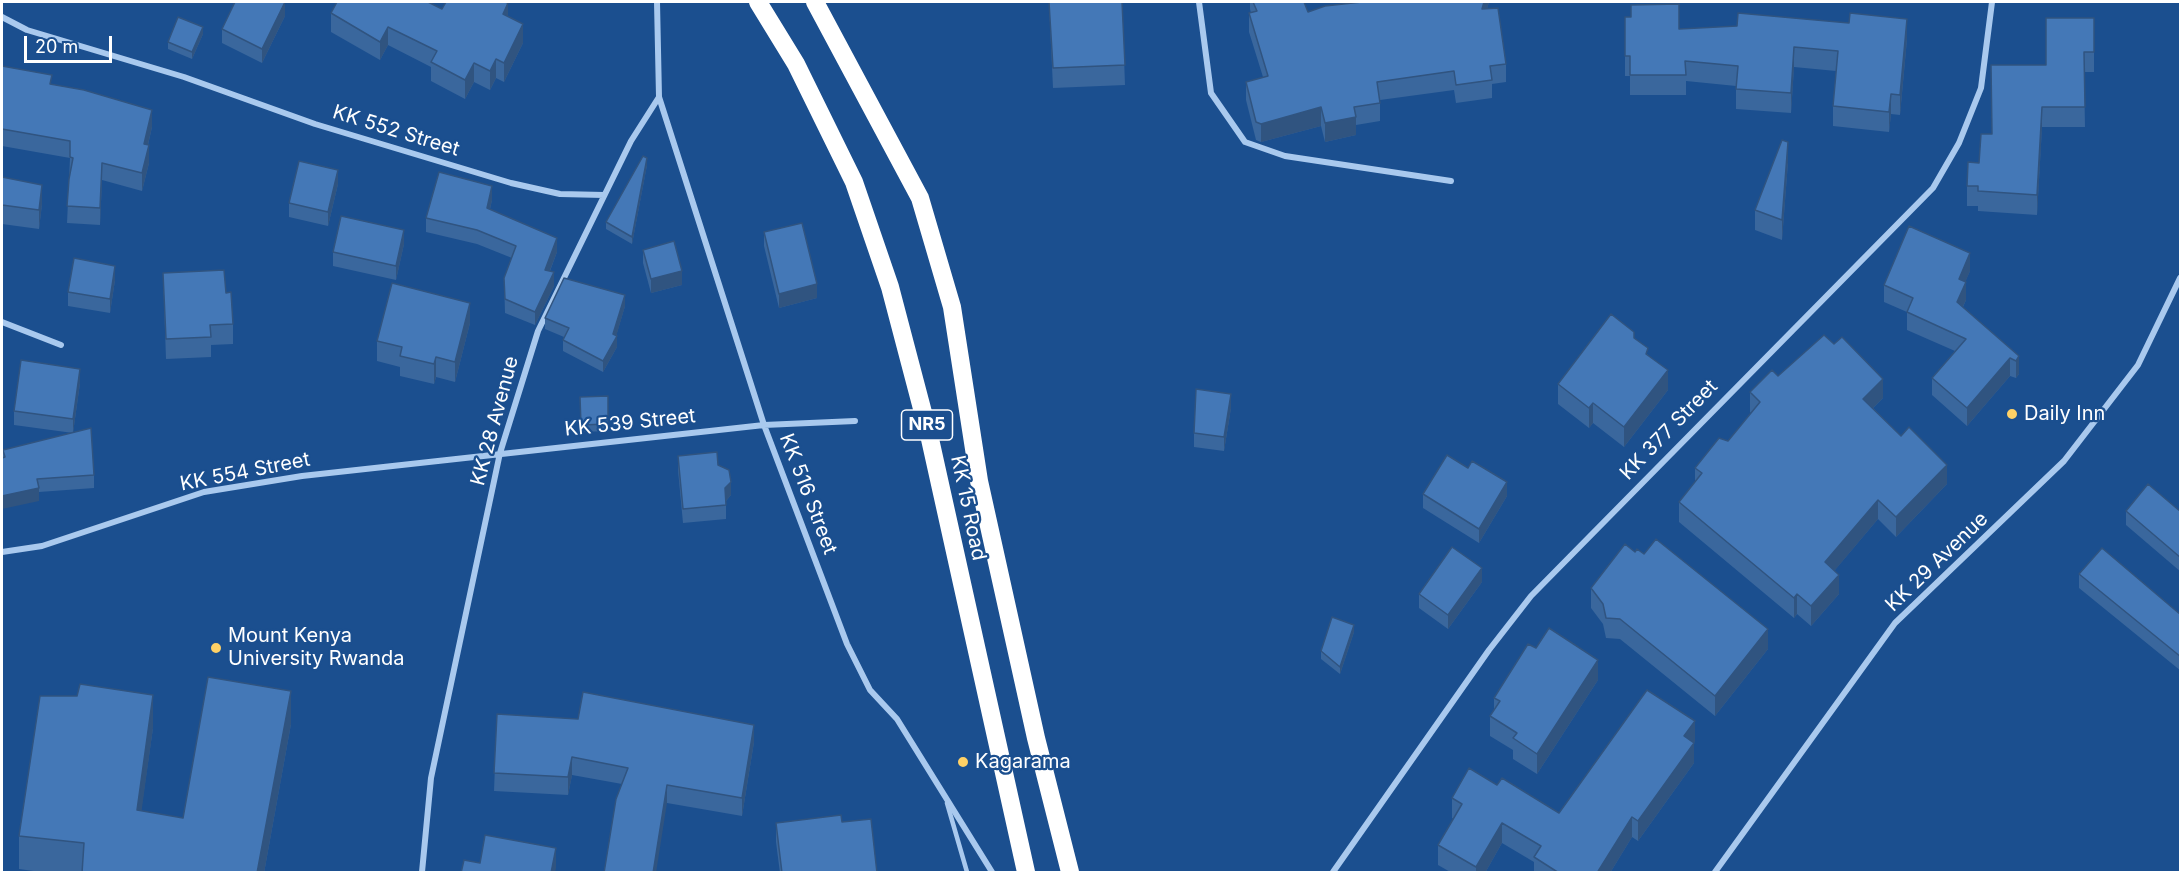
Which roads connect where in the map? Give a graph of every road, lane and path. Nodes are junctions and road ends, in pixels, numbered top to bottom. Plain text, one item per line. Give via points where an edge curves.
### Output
1 (657, 2) edge
2 (758, 2) edge
3 (815, 2) edge
4 (1199, 2) edge
5 (1992, 2) edge
6 (2, 17) edge
7 (659, 97) junction
8 (1451, 180) dead end
9 (604, 195) junction
10 (2181, 278) edge
11 (2, 322) edge
12 (61, 345) dead end
13 (855, 421) dead end
14 (764, 425) junction
15 (500, 453) junction
16 (2, 552) edge
17 (945, 797) junction
18 (422, 873) edge
19 (967, 873) edge
20 (992, 873) edge
21 (1026, 873) edge
22 (1070, 873) edge
23 (1333, 873) edge
24 (1715, 873) edge

1 - 7 street
2 - 21 highway, KK 15 Road / NR5 via 796,63 854,182 890,287 930,439
3 - 22 highway, KK 15 Road / NR5 via 920,198 933,242 952,307 979,481
4 - 8 street via 1210,93 1245,142 1285,156
5 - 23 street, KK 377 Street via 1981,88 1959,143 1933,188 1531,596
6 - 9 street, KK 552 Street via 27,30 184,77 315,124 511,183 560,194
7 - 9 street, KK 28 Avenue
7 - 14 street, KK 516 Street
9 - 15 street, KK 28 Avenue via 538,331
10 - 24 street, KK 29 Avenue via 2138,365 2064,461 1895,623
11 - 12 street
13 - 14 street, KK 539 Street
14 - 15 street, KK 539 Street
14 - 17 street, KK 516 Street via 870,690 897,719
15 - 16 street, KK 554 Street via 302,476 204,492 42,546
15 - 18 street, KK 28 Avenue via 431,778
17 - 19 lane
17 - 20 street, KK 516 Street

